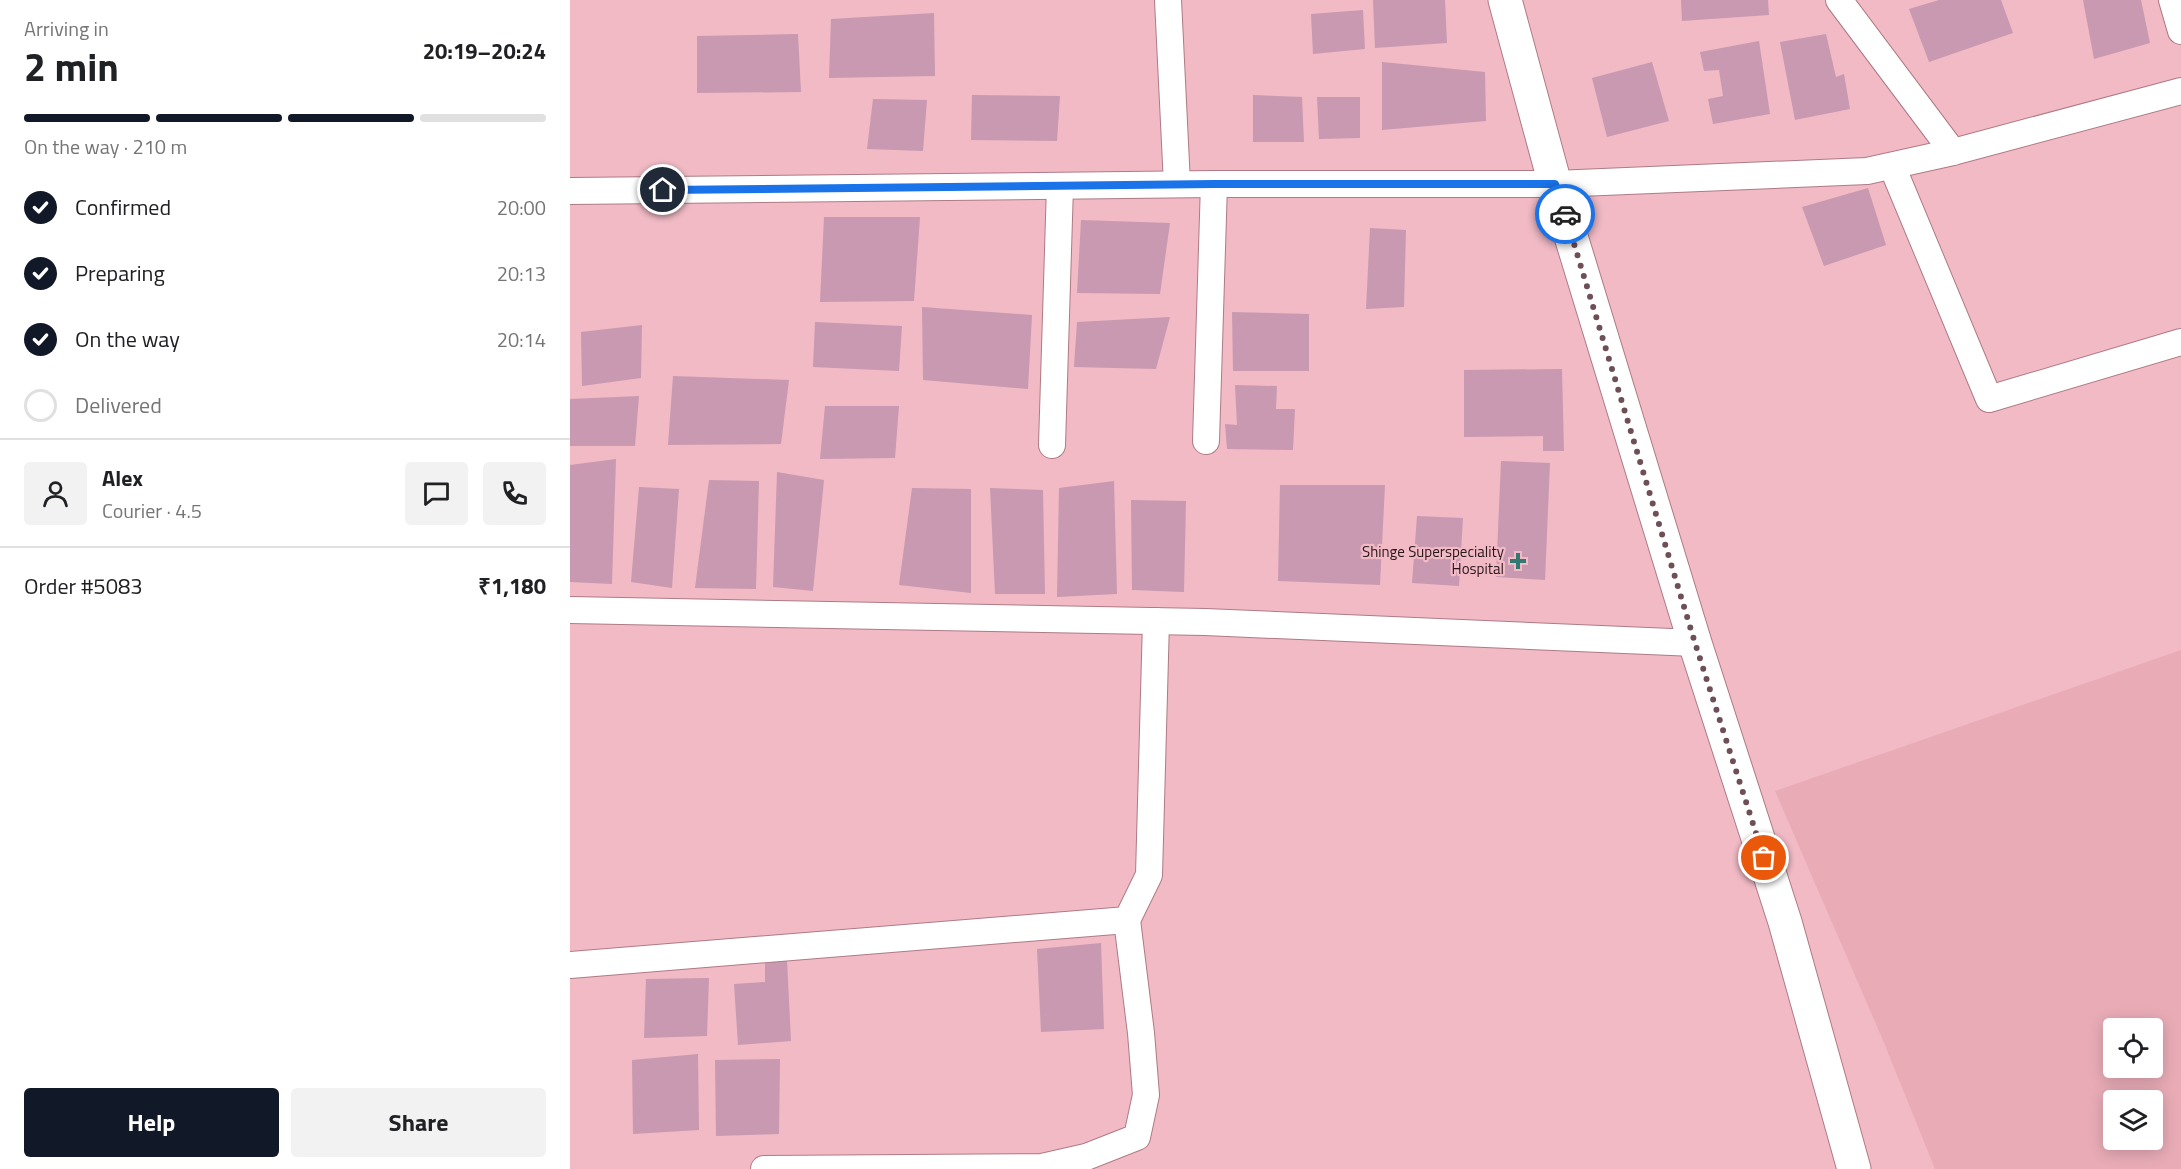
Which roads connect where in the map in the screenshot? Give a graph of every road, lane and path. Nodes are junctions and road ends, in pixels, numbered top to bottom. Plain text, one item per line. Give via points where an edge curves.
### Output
1 (1168, 0) edge
2 (1505, 0) edge
3 (1839, 0) edge
4 (2172, 0) edge
5 (2181, 31) edge
6 (2181, 90) edge
7 (1953, 152) junction
8 (1892, 166) junction
9 (1177, 184) junction
10 (1214, 184) junction
11 (1555, 184) junction
12 (1060, 186) junction
13 (570, 191) edge
14 (2181, 342) edge
15 (1206, 441) dead end
16 (1052, 445) dead end
17 (570, 609) edge
18 (1156, 621) junction
19 (1695, 643) junction
20 (1127, 920) junction
21 (570, 966) edge
22 (1042, 1168) edge
23 (765, 1169) edge
24 (1854, 1169) edge

1 - 9 street
2 - 11 street
3 - 7 street
4 - 5 street
6 - 7 street
7 - 8 street
8 - 11 street via 1867,171
8 - 14 street via 1989,399
9 - 10 street
9 - 12 street
10 - 11 street
10 - 15 street
11 - 19 street
12 - 13 street
12 - 16 street
17 - 18 street
18 - 19 street
18 - 20 street via 1149,875
19 - 24 street via 1785,922
20 - 21 street
20 - 22 street via 1146,1095 1137,1137 1086,1157
22 - 23 street

